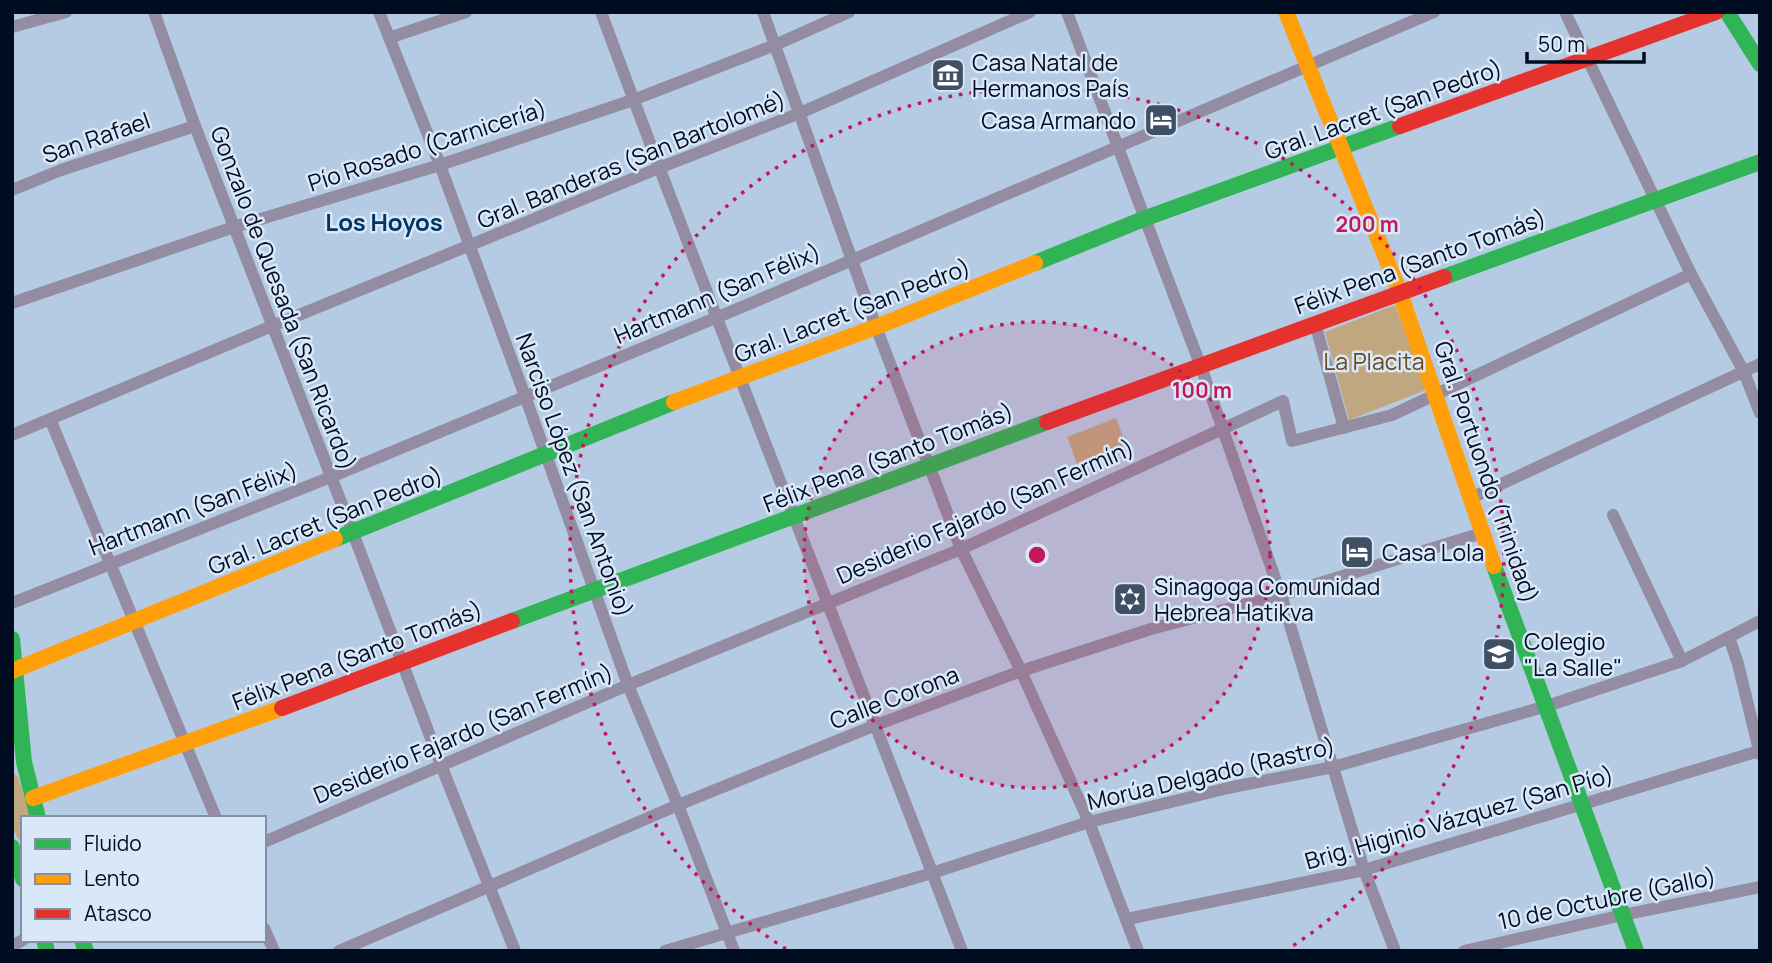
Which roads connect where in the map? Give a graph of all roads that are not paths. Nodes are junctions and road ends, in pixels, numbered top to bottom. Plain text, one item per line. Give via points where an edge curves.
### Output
1 (66, 12) edge
2 (154, 12) edge
3 (379, 12) edge
4 (466, 12) edge
5 (601, 12) edge
6 (763, 12) edge
7 (849, 12) edge
8 (1030, 12) edge
9 (1067, 12) edge
10 (1286, 12) edge
11 (1434, 12) edge
12 (1565, 12) edge
13 (1716, 12) edge
14 (1727, 12) edge
15 (12, 27) edge
16 (389, 38) junction
17 (775, 45) junction
18 (1587, 59) junction
19 (1760, 64) edge
20 (1308, 68) junction
21 (633, 100) junction
22 (800, 113) junction
23 (195, 126) junction
24 (1119, 147) junction
25 (1342, 148) junction
26 (1760, 162) edge
27 (440, 165) junction
28 (659, 168) junction
29 (12, 190) edge
30 (1654, 198) junction
31 (1146, 218) junction
32 (234, 227) junction
33 (469, 247) junction
34 (851, 260) junction
35 (1691, 274) junction
36 (1400, 293) junction
37 (12, 303) edge
38 (717, 317) junction
39 (1315, 323) junction
40 (272, 326) junction
41 (876, 327) junction
42 (1760, 365) edge
43 (1201, 367) junction
44 (1744, 372) junction
45 (739, 377) junction
46 (1436, 394) junction
47 (525, 396) junction
48 (1760, 413) edge
49 (50, 419) junction
50 (1222, 428) junction
51 (1344, 428) junction
52 (12, 435) edge
53 (544, 453) junction
54 (929, 465) junction
55 (331, 477) junction
56 (1471, 498) junction
57 (1614, 515) dead end
58 (794, 517) junction
59 (354, 533) junction
60 (1482, 533) junction
61 (961, 549) junction
62 (109, 563) junction
63 (594, 590) junction
64 (1281, 595) junction
65 (12, 603) edge
66 (826, 604) junction
67 (1760, 621) edge
68 (134, 622) junction
69 (1729, 637) junction
70 (12, 639) edge
71 (1682, 661) junction
72 (402, 662) junction
73 (13, 671) edge
74 (1021, 671) junction
75 (628, 685) junction
76 (1547, 706) junction
77 (876, 725) junction
78 (185, 744) junction
79 (12, 747) edge
80 (1760, 753) edge
81 (441, 765) junction
82 (1333, 767) junction
83 (21, 768) edge
84 (56, 789) junction
85 (33, 798) junction
86 (1584, 804) junction
87 (678, 805) junction
88 (38, 816) edge
89 (215, 816) edge
90 (1089, 822) junction
91 (266, 841) edge
92 (16, 849) edge
93 (21, 870) edge
94 (1364, 870) junction
95 (932, 873) junction
96 (490, 887) junction
97 (1760, 887) edge
98 (1623, 915) junction
99 (1127, 919) junction
100 (726, 931) junction
101 (266, 933) edge
102 (274, 951) edge
103 (338, 951) edge
104 (515, 951) edge
105 (665, 951) edge
106 (734, 951) edge
107 (962, 951) edge
108 (1138, 951) edge
109 (1395, 951) edge
110 (1464, 951) edge
111 (1636, 951) edge

1 - 15 street
2 - 23 street, Gonzalo de Quesada (San Ricardo)
3 - 16 street, Narciso López (San Antonio)
4 - 16 street
5 - 21 street
6 - 17 street
7 - 17 street, Pío Rosado (Carnicería)
8 - 22 street, Gral. Banderas (San Bartolomé)
9 - 24 street
10 - 20 street, Gral. Portuondo (Trinidad)
11 - 20 street, Hartmann (San Félix)
12 - 18 street
13 - 18 street, Gral. Lacret (San Pedro)
14 - 19 street
16 - 27 street, Narciso López (San Antonio)
17 - 21 street, Pío Rosado (Carnicería)
17 - 22 street
18 - 25 street, Gral. Lacret (San Pedro)
18 - 30 street
20 - 24 street, Hartmann (San Félix)
20 - 25 street, Gral. Portuondo (Trinidad)
21 - 27 street, Pío Rosado (Carnicería)
21 - 28 street
22 - 28 street, Gral. Banderas (San Bartolomé)
22 - 34 street
23 - 29 street, San Rafael
23 - 32 street, Gonzalo de Quesada (San Ricardo)
24 - 31 street
24 - 34 street, Hartmann (San Félix)
25 - 31 street, Gral. Lacret (San Pedro)
25 - 36 street, Gral. Portuondo (Trinidad)
26 - 30 street, Félix Pena (Santo Tomás)
27 - 32 street, Pío Rosado (Carnicería)
27 - 33 street, Narciso López (San Antonio)
28 - 33 street, Gral. Banderas (San Bartolomé)
28 - 38 street
30 - 35 street
30 - 36 street, Félix Pena (Santo Tomás)
31 - 41 street, Gral. Lacret (San Pedro)
31 - 43 street
32 - 37 street, Pío Rosado (Carnicería)
32 - 40 street, Gonzalo de Quesada (San Ricardo)
33 - 40 street, Gral. Banderas (San Bartolomé)
33 - 47 street, Narciso López (San Antonio)
34 - 38 street, Hartmann (San Félix)
34 - 41 street
35 - 44 street
35 - 46 street, Desiderio Fajardo (San Fermín)
36 - 39 street, Félix Pena (Santo Tomás)
36 - 46 street, Gral. Portuondo (Trinidad)
38 - 45 street
38 - 47 street, Hartmann (San Félix)
39 - 43 street, Félix Pena (Santo Tomás)
39 - 51 street
40 - 49 street, Gral. Banderas (San Bartolomé)
40 - 55 street, Gonzalo de Quesada (San Ricardo)
41 - 45 street, Gral. Lacret (San Pedro)
41 - 54 street
42 - 44 street
43 - 50 street
43 - 54 street, Félix Pena (Santo Tomás)
44 - 48 street
44 - 56 street
45 - 53 street, Gral. Lacret (San Pedro)
45 - 58 street
46 - 51 street, Desiderio Fajardo (San Fermín) via 1392,415
46 - 56 street, Gral. Portuondo (Trinidad)
47 - 53 street, Narciso López (San Antonio)
47 - 55 street, Hartmann (San Félix)
49 - 52 street, Gral. Banderas (San Bartolomé)
49 - 62 street
50 - 51 street, Desiderio Fajardo (San Fermín) via 1283,401 1292,441
50 - 61 street, Desiderio Fajardo (San Fermín)
50 - 64 street
53 - 59 street, Gral. Lacret (San Pedro)
53 - 63 street, Narciso López (San Antonio)
54 - 58 street, Félix Pena (Santo Tomás)
54 - 61 street
55 - 59 street, Gonzalo de Quesada (San Ricardo)
55 - 62 street, Hartmann (San Félix)
56 - 60 street, Gral. Portuondo (Trinidad)
57 - 71 street
58 - 63 street, Félix Pena (Santo Tomás)
58 - 66 street
59 - 68 street, Gral. Lacret (San Pedro)
59 - 72 street, Gonzalo de Quesada (San Ricardo)
60 - 64 street, Calle Corona
60 - 76 street, Gral. Portuondo (Trinidad)
61 - 66 street, Desiderio Fajardo (San Fermín)
61 - 74 street
62 - 65 street, Hartmann (San Félix)
62 - 68 street
63 - 72 street, Félix Pena (Santo Tomás)
63 - 75 street, Narciso López (San Antonio)
64 - 74 street, Calle Corona via 1151,629
64 - 82 street
66 - 75 street, Desiderio Fajardo (San Fermín)
66 - 77 street
67 - 69 street, Morúa Delgado (Rastro)
68 - 73 street, Gral. Lacret (San Pedro)
68 - 78 street
69 - 71 street, Morúa Delgado (Rastro)
69 - 80 street
70 - 73 street
71 - 76 street, Morúa Delgado (Rastro)
72 - 78 street, Félix Pena (Santo Tomás)
72 - 81 street, Gonzalo de Quesada (San Ricardo)
73 - 83 street
74 - 77 street, Calle Corona
74 - 90 street
75 - 81 street, Desiderio Fajardo (San Fermín)
75 - 87 street, Narciso López (San Antonio)
76 - 82 street, Morúa Delgado (Rastro)
76 - 86 street, Gral. Portuondo (Trinidad)
77 - 87 street, Calle Corona
77 - 95 street
78 - 84 street, Félix Pena (Santo Tomás)
78 - 89 street
79 - 83 street
80 - 86 street, Brig. Higinio Vázquez (San Pío)
81 - 91 street, Desiderio Fajardo (San Fermín)
81 - 96 street, Gonzalo de Quesada (San Ricardo)
82 - 90 street, Morúa Delgado (Rastro)
82 - 94 street
83 - 84 street via 37,786
83 - 85 street
84 - 85 street, Félix Pena (Santo Tomás)
85 - 88 street
86 - 94 street, Brig. Higinio Vázquez (San Pío)
86 - 98 street, Gral. Portuondo (Trinidad)
87 - 96 street, Calle Corona
87 - 100 street, Narciso López (San Antonio)
90 - 95 street, Morúa Delgado (Rastro)
90 - 99 street
92 - 93 street
94 - 99 street, Brig. Higinio Vázquez (San Pío)
94 - 109 street
95 - 100 street, Morúa Delgado (Rastro)
95 - 107 street
96 - 103 street, Calle Corona
96 - 104 street, Gonzalo de Quesada (San Ricardo)
97 - 98 street, 10 de Octubre (Gallo)
98 - 110 street, 10 de Octubre (Gallo)
98 - 111 street, Gral. Portuondo (Trinidad)
99 - 108 street
100 - 105 street, Morúa Delgado (Rastro)
100 - 106 street, Narciso López (San Antonio)
101 - 102 street

